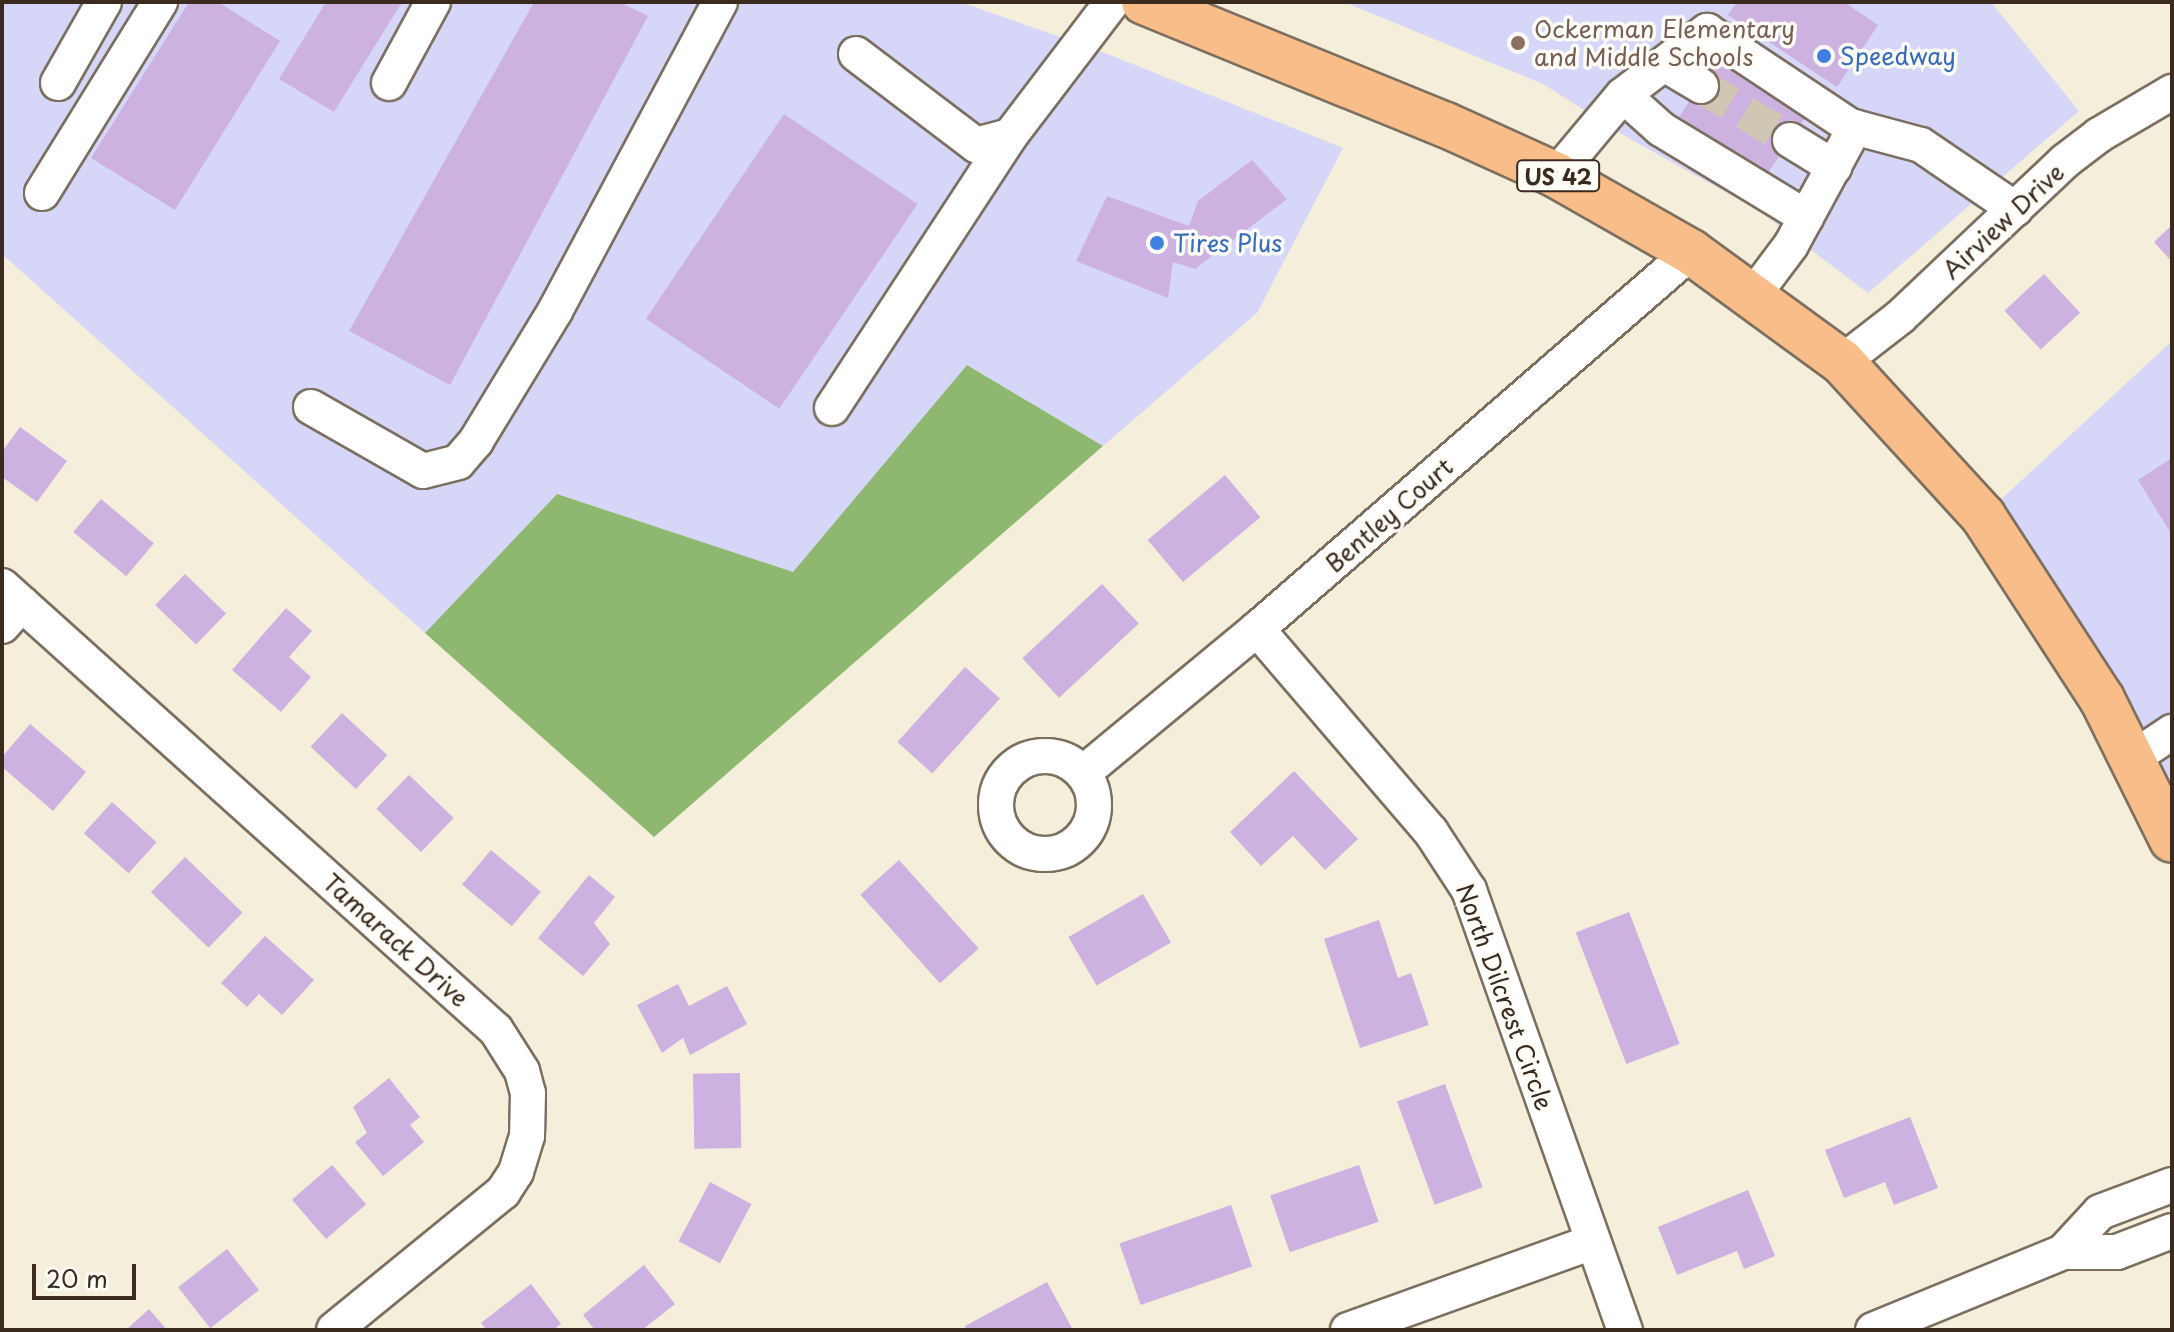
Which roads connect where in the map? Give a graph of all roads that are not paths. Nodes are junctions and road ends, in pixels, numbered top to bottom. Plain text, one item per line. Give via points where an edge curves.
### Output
1 (104, 2) edge
2 (160, 2) edge
3 (433, 2) edge
4 (720, 2) edge
5 (1112, 2) edge
6 (1144, 2) edge
7 (1203, 12) edge
8 (856, 54) dead end
9 (1664, 64) junction
10 (58, 83) dead end
11 (389, 83) dead end
12 (1701, 86) tunnel mouth
13 (2172, 92) edge
14 (1623, 95) junction
15 (1855, 127) junction
16 (1010, 136) junction
17 (1790, 140) tunnel mouth
18 (1834, 167) junction
19 (1556, 175) junction
20 (42, 193) dead end
21 (2015, 209) junction
22 (1806, 217) junction
23 (1691, 252) junction
24 (1752, 297) junction
25 (1842, 362) junction
26 (311, 407) dead end
27 (832, 408) dead end
28 (9, 605) edge
29 (1257, 629) junction
30 (2172, 732) edge
31 (2133, 758) junction
32 (1083, 773) dead end
33 (2172, 840) edge
34 (2172, 1185) edge
35 (2172, 1231) edge
36 (1593, 1242) junction
37 (2063, 1252) junction
38 (334, 1330) edge
39 (1348, 1330) edge
40 (1625, 1330) edge
41 (1873, 1330) edge

1 - 10 street
2 - 20 street
3 - 11 street
4 - 26 street via 555,311 458,462 423,471
5 - 16 street
6 - 7 main road, US 42
7 - 19 main road, US 42
8 - 16 street via 976,145
9 - 12 street
9 - 14 street
9 - 15 street via 1707,31
13 - 21 street, Airview Drive via 2099,135
14 - 19 street
14 - 22 street via 1661,129
15 - 18 street
15 - 21 street via 1921,145
16 - 27 street
17 - 18 street
18 - 22 street
19 - 23 main road, US 42
21 - 25 street, Airview Drive via 1900,317
22 - 24 street
23 - 24 main road, US 42
23 - 29 street, Bentley Court
24 - 25 main road, US 42
25 - 31 main road, US 42 via 1983,516 2050,615
28 - 38 street, Tamarack Drive via 496,1030 522,1071 528,1093 527,1136 516,1172 503,1192
29 - 32 street, Bentley Court
29 - 36 street, North Dilcrest Circle via 1431,832 1463,880 1484,926
30 - 31 street
31 - 33 main road, US 42
34 - 37 street via 2100,1212
35 - 37 street via 2117,1252
36 - 39 street
36 - 40 street, North Dilcrest Circle
37 - 41 street

